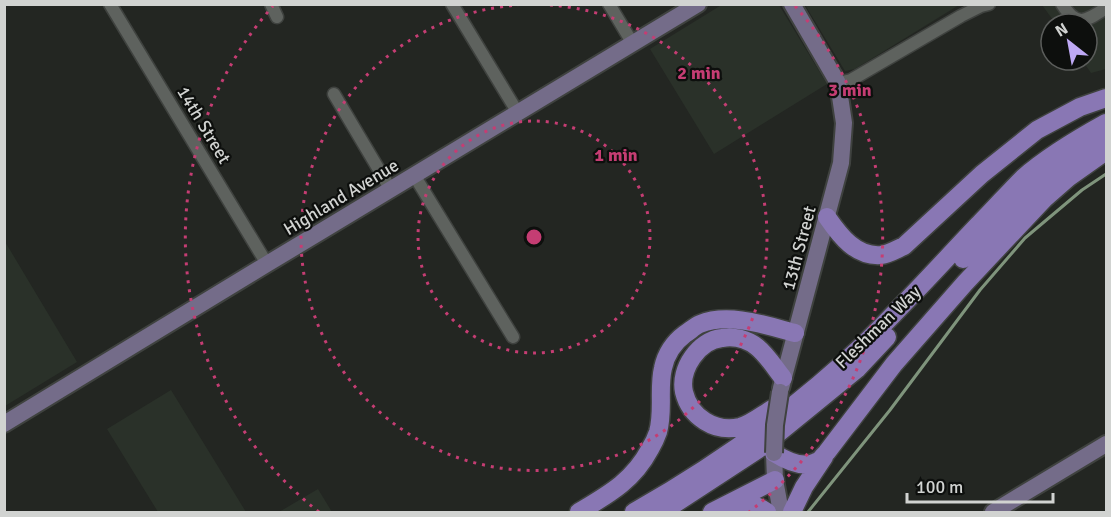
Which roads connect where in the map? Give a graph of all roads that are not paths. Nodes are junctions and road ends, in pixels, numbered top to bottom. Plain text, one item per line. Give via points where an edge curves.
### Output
1 (110, 4) edge
2 (271, 4) edge
3 (452, 4) edge
4 (609, 4) edge
5 (698, 4) edge
6 (792, 4) edge
7 (989, 4) edge
8 (1062, 4) edge
9 (1107, 8) edge
10 (277, 17) dead end
11 (633, 44) junction
12 (838, 83) junction
13 (334, 94) dead end
14 (1107, 98) edge
15 (518, 113) junction
16 (1107, 123) edge
17 (1107, 138) edge
18 (1107, 151) edge
19 (414, 175) junction
20 (391, 190) junction
21 (827, 217) junction
22 (267, 264) junction
23 (795, 333) junction
24 (513, 337) dead end
25 (864, 344) junction
26 (782, 385) junction
27 (4, 424) edge
28 (1107, 444) edge
29 (827, 452) junction
30 (774, 453) junction
31 (775, 480) junction
32 (579, 513) edge
33 (634, 513) edge
34 (659, 513) edge
35 (712, 513) edge
36 (717, 513) edge
37 (767, 513) edge
38 (781, 513) edge
39 (792, 513) edge
40 (993, 513) edge

1 - 22 street, 14th Street
2 - 10 street
3 - 15 street
4 - 11 street
5 - 11 main road, Highland Avenue
6 - 12 main road, 13th Street
7 - 12 street via 852,80
8 - 9 street via 1076,20 1087,20
11 - 15 main road, Highland Avenue
12 - 21 main road, 13th Street via 844,123 841,164
13 - 20 street
14 - 21 main road via 1036,130 904,246 891,252 880,255 859,251 848,244
15 - 19 main road, Highland Avenue
16 - 25 main road, Fleshman Way via 1070,143 1023,179
17 - 34 main road, Fleshman Way via 1052,172 857,369 760,448
18 - 29 main road via 1044,199 965,283 894,364
19 - 20 main road, Highland Avenue
19 - 24 street
20 - 22 main road, Highland Avenue
21 - 23 main road, 13th Street
22 - 27 main road, Highland Avenue
23 - 26 main road, 13th Street
23 - 32 main road via 751,322 723,320 700,324 678,339 663,368 658,433 644,461 623,483
25 - 26 main road via 742,427 726,429 701,420 684,391 692,358 707,342 733,337 759,348
25 - 33 main road, Fleshman Way via 761,430
26 - 30 main road, 13th Street, bridge
28 - 40 main road
29 - 30 main road via 816,462 802,465
29 - 39 main road
30 - 31 main road, 13th Street
31 - 35 main road
31 - 38 main road, 13th Street
36 - 37 main road via 751,503

